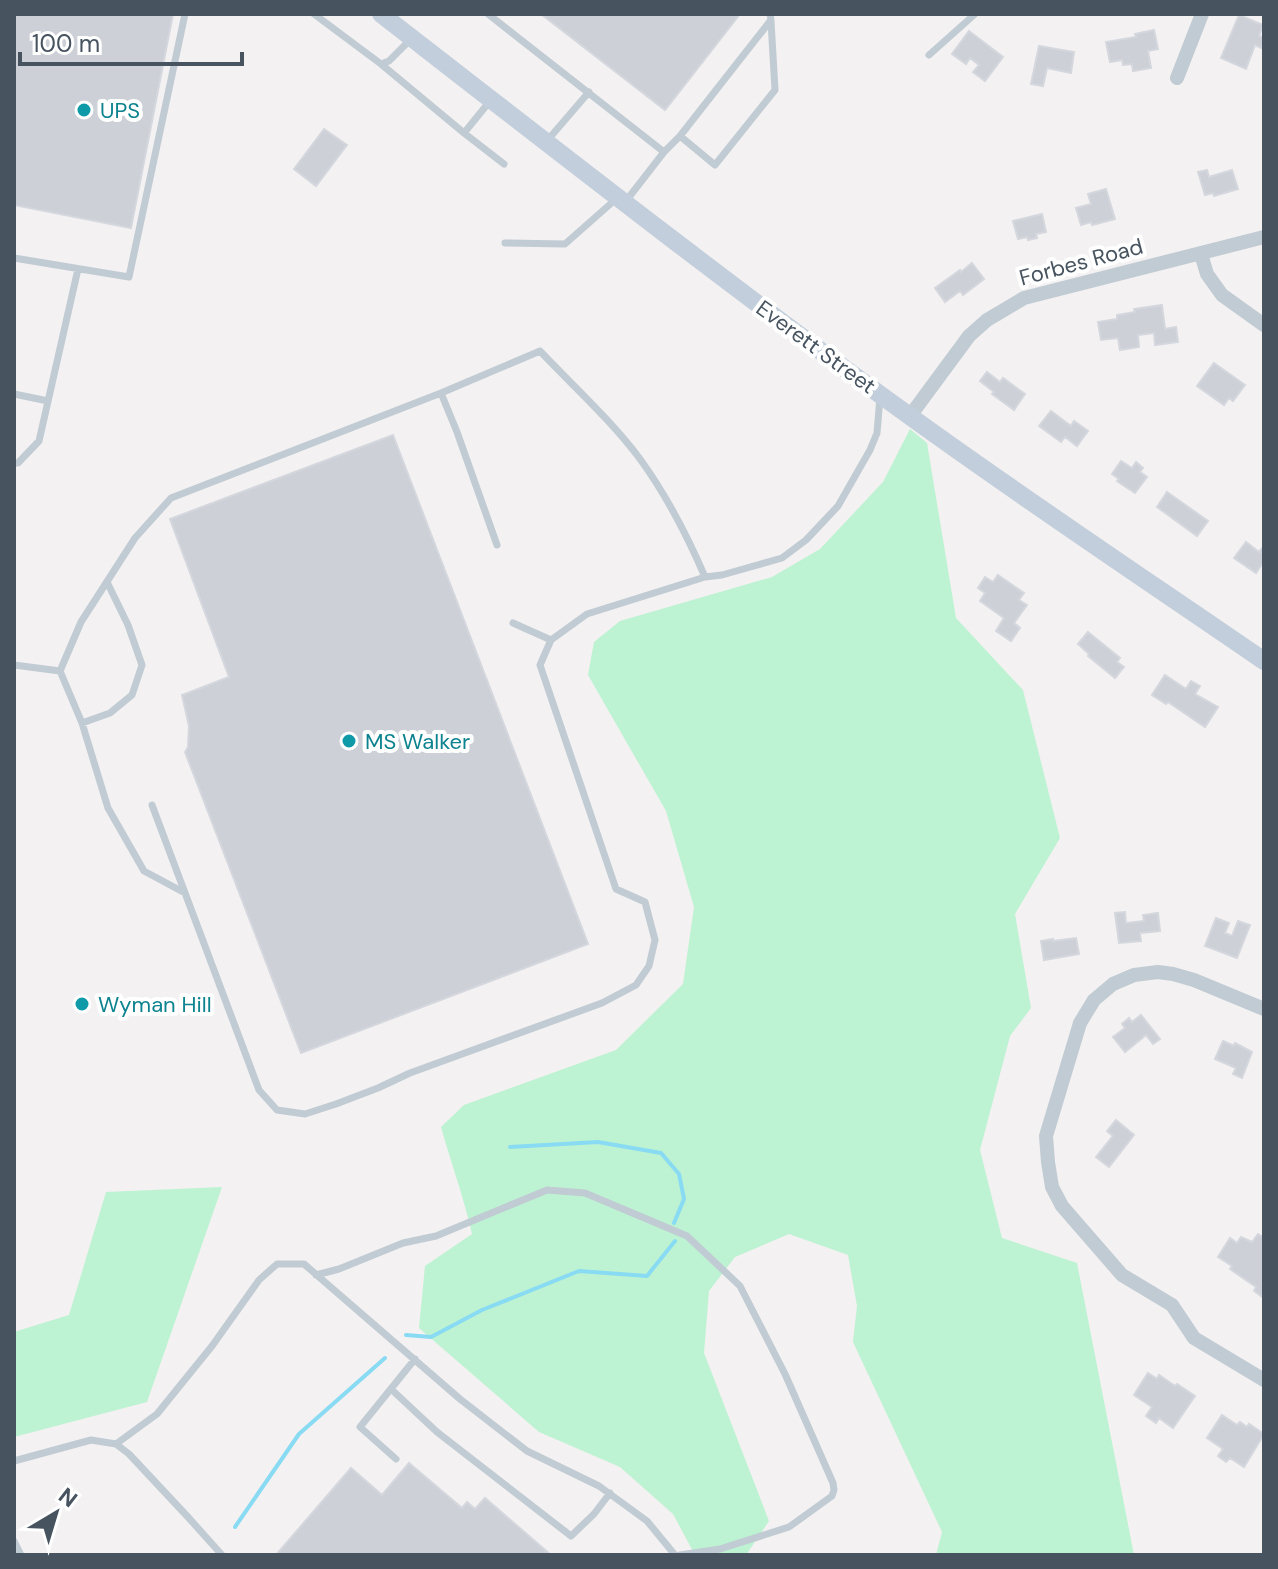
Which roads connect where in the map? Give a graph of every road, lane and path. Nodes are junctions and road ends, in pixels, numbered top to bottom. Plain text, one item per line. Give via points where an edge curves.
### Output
1 (185, 14) edge
2 (314, 14) edge
3 (381, 14) edge
4 (488, 14) edge
5 (975, 14) edge
6 (1202, 14) edge
7 (771, 17) edge
8 (412, 38) junction
9 (929, 55) dead end
10 (381, 64) junction
11 (1177, 78) dead end
12 (589, 92) junction
13 (491, 100) junction
14 (464, 133) junction
15 (680, 136) junction
16 (546, 142) junction
17 (664, 152) junction
18 (504, 164) dead end
19 (621, 200) junction
20 (1264, 237) edge
21 (505, 243) dead end
22 (1201, 254) junction
23 (14, 258) edge
24 (78, 269) junction
25 (1264, 325) edge
26 (441, 393) junction
27 (14, 394) edge
28 (880, 395) junction
29 (48, 401) junction
30 (910, 416) junction
31 (14, 463) edge
32 (497, 545) dead end
33 (705, 577) junction
34 (107, 582) junction
35 (513, 623) dead end
36 (551, 640) junction
37 (1264, 661) edge
38 (14, 665) edge
39 (60, 671) junction
40 (82, 723) junction
41 (152, 805) dead end
42 (185, 893) junction
43 (1264, 1009) edge
44 (316, 1275) junction
45 (415, 1359) junction
46 (1264, 1380) edge
47 (391, 1389) junction
48 (116, 1444) junction
49 (396, 1459) dead end
50 (14, 1461) edge
51 (610, 1493) junction
52 (14, 1541) edge
53 (21, 1555) edge
54 (222, 1555) edge
55 (678, 1555) edge

1 - 24 lane via 129,277
2 - 10 lane
3 - 8 street, Everett Street
4 - 12 lane
5 - 9 lane
6 - 11 street
7 - 15 lane
7 - 15 lane via 775,90 715,165
8 - 10 lane
8 - 13 street, Everett Street
10 - 14 lane
12 - 16 lane
12 - 17 lane
13 - 14 lane
13 - 16 street, Everett Street
14 - 18 lane
15 - 17 lane
16 - 19 street, Everett Street
17 - 19 lane
19 - 21 lane via 565,244
19 - 28 street, Everett Street
20 - 22 street, Forbes Road
22 - 25 street via 1222,295
22 - 30 street, Forbes Road via 1005,307 969,336
23 - 24 lane
24 - 29 lane
26 - 32 lane
26 - 33 lane via 540,351 638,457 664,494
26 - 34 lane via 171,498 135,538
27 - 29 lane
28 - 30 street, Everett Street
28 - 33 lane via 870,450 838,506 817,529 782,558
29 - 31 lane via 39,441
30 - 37 street, Everett Street
33 - 36 lane via 587,614
34 - 39 lane via 81,622
34 - 40 lane via 142,665 132,695 110,713
35 - 36 lane
36 - 42 lane via 540,665 616,889 645,902 655,940 649,966 636,985 602,1003 336,1104 305,1114 277,1110 259,1090
38 - 39 lane
39 - 40 lane
40 - 42 lane via 108,808 144,871
41 - 42 lane
43 - 46 street via 1183,976 1158,972 1113,984 1094,1000 1080,1023 1046,1136 1052,1187 1062,1206 1122,1275 1172,1305 1194,1338
44 - 45 lane
44 - 48 lane via 304,1264 277,1264 259,1280 157,1414
44 - 55 lane via 436,1236 547,1190 585,1193 687,1236 740,1286 785,1374 834,1490 789,1527 720,1549
45 - 47 lane
45 - 51 lane via 527,1451
47 - 49 lane via 360,1427
47 - 51 lane via 437,1432 571,1536
48 - 50 lane via 91,1440
48 - 54 lane
51 - 55 lane via 647,1521
52 - 53 lane

